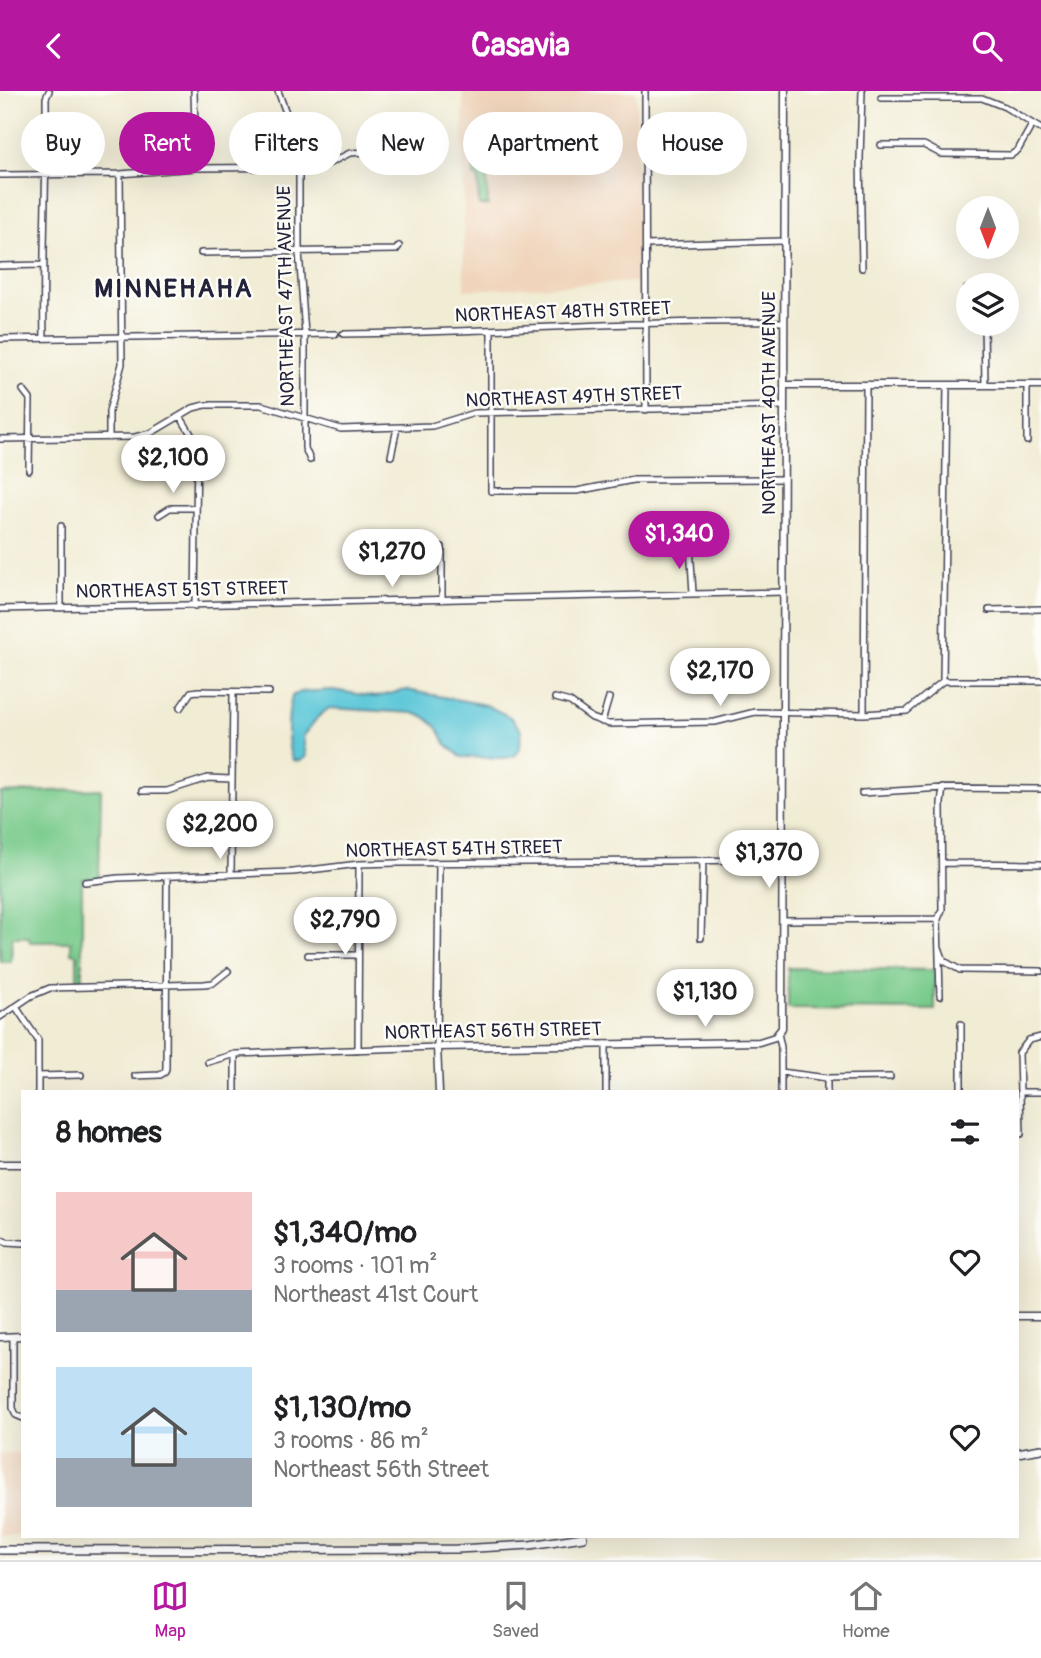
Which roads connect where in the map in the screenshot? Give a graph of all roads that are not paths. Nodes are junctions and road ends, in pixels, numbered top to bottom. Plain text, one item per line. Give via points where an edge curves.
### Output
1 (49, 91) edge
2 (194, 91) edge
3 (278, 91) edge
4 (645, 91) edge
5 (785, 91) edge
6 (862, 91) edge
7 (881, 98) dead end
8 (46, 112) edge
9 (195, 112) edge
10 (286, 112) edge
11 (645, 112) edge
12 (1032, 125) junction
13 (1041, 129) edge
14 (881, 145) dead end
15 (0, 175) edge
16 (21, 175) edge
17 (47, 175) edge
18 (120, 175) edge
19 (299, 175) edge
20 (646, 175) edge
21 (784, 241) junction
22 (646, 244) junction
23 (399, 246) dead end
24 (299, 251) junction
25 (201, 253) dead end
26 (42, 265) junction
27 (0, 267) edge
28 (862, 268) dead end
29 (784, 322) junction
30 (647, 324) junction
31 (491, 331) junction
32 (305, 334) junction
33 (335, 334) dead end
34 (343, 334) dead end
35 (984, 336) edge
36 (122, 337) junction
37 (44, 338) junction
38 (0, 339) edge
39 (785, 385) junction
40 (866, 385) junction
41 (947, 385) junction
42 (985, 385) junction
43 (1027, 385) junction
44 (1041, 385) edge
45 (23, 390) dead end
46 (785, 406) junction
47 (646, 410) junction
48 (490, 412) junction
49 (180, 417) junction
50 (305, 418) junction
51 (397, 428) junction
52 (31, 438) junction
53 (109, 438) junction
54 (0, 439) edge
55 (1027, 441) dead end
56 (391, 456) dead end
57 (310, 460) dead end
58 (29, 470) dead end
59 (785, 479) junction
60 (196, 508) junction
61 (159, 515) dead end
62 (61, 526) dead end
63 (646, 539) dead end
64 (442, 547) dead end
65 (784, 592) junction
66 (693, 593) junction
67 (442, 600) junction
68 (195, 605) junction
69 (61, 608) junction
70 (1041, 609) edge
71 (0, 610) edge
72 (989, 610) dead end
73 (943, 681) junction
74 (1041, 681) edge
75 (233, 692) junction
76 (270, 692) dead end
77 (555, 698) dead end
78 (609, 698) dead end
79 (180, 708) dead end
80 (783, 714) junction
81 (864, 714) junction
82 (601, 722) junction
83 (231, 779) junction
84 (943, 789) junction
85 (1041, 789) edge
86 (142, 791) dead end
87 (862, 793) dead end
88 (703, 860) junction
89 (783, 860) junction
90 (439, 863) junction
91 (942, 863) junction
92 (359, 864) junction
93 (1041, 864) edge
94 (230, 873) junction
95 (167, 877) junction
96 (85, 882) dead end
97 (938, 919) junction
98 (783, 920) junction
99 (701, 938) dead end
100 (938, 947) junction
101 (308, 955) dead end
102 (358, 955) junction
103 (228, 971) dead end
104 (1041, 971) edge
105 (167, 985) junction
106 (940, 996) dead end
107 (16, 1007) junction
108 (0, 1017) edge
109 (961, 1024) dead end
110 (778, 1033) junction
111 (1041, 1037) edge
112 (606, 1044) junction
113 (437, 1047) junction
114 (358, 1051) junction
115 (235, 1054) junction
116 (208, 1062) dead end
117 (781, 1072) junction
118 (81, 1075) dead end
119 (38, 1076) junction
120 (135, 1076) dead end
121 (890, 1077) dead end
122 (827, 1078) junction
123 (38, 1090) edge
124 (235, 1090) edge
125 (439, 1090) edge
126 (606, 1090) edge
127 (781, 1090) edge
128 (827, 1090) edge
129 (961, 1090) edge
130 (1019, 1090) edge
131 (1019, 1092) edge
132 (1041, 1092) edge
133 (1021, 1134) dead end
134 (0, 1164) edge
135 (21, 1164) edge
136 (0, 1239) edge
137 (21, 1243) edge
138 (1019, 1316) edge
139 (1041, 1316) edge
140 (21, 1336) edge
141 (0, 1337) edge
142 (13, 1337) junction
143 (19, 1416) edge
144 (1041, 1449) edge
145 (1019, 1454) edge
146 (576, 1538) edge
147 (198, 1549) junction
148 (0, 1550) edge
149 (198, 1560) edge

1 - 8 street
2 - 9 street
3 - 10 street, NORTHEAST 47TH AVENUE
4 - 11 street
5 - 21 street, NORTHEAST 40TH AVENUE
6 - 28 street
7 - 12 street via 982,98
12 - 13 street
12 - 14 street via 1011,155 941,154 925,145
15 - 16 street
17 - 26 street
18 - 36 street
19 - 24 street, NORTHEAST 47TH AVENUE
20 - 22 street
21 - 22 street
21 - 29 street, NORTHEAST 40TH AVENUE
22 - 30 street
23 - 24 street via 396,250
24 - 25 street
24 - 32 street, NORTHEAST 47TH AVENUE
26 - 27 street
26 - 37 street
29 - 30 street, NORTHEAST 48TH STREET
29 - 39 street, NORTHEAST 40TH AVENUE
30 - 31 street, NORTHEAST 48TH STREET
30 - 47 street
31 - 34 street, NORTHEAST 48TH STREET
31 - 48 street
32 - 33 street
32 - 36 street
32 - 50 street, NORTHEAST 47TH AVENUE
35 - 42 street
36 - 37 street
36 - 53 street
37 - 38 street
39 - 40 street
39 - 46 street, NORTHEAST 40TH AVENUE
40 - 41 street
40 - 81 street
41 - 42 street
41 - 73 street
42 - 43 street
43 - 44 street
43 - 55 street
45 - 52 street via 30,399
46 - 47 street, NORTHEAST 49TH STREET
46 - 59 street, NORTHEAST 40TH AVENUE
47 - 48 street, NORTHEAST 49TH STREET
48 - 51 street, NORTHEAST 49TH STREET via 432,426
48 - 59 street via 491,491 577,491 633,480
49 - 50 street, NORTHEAST 49TH STREET via 205,405 261,405
49 - 53 street, NORTHEAST 49TH STREET via 151,433
49 - 60 street via 197,444
50 - 51 street, NORTHEAST 49TH STREET via 341,429
50 - 57 street, NORTHEAST 47TH AVENUE via 305,448
51 - 56 street
52 - 53 street, NORTHEAST 49TH STREET
52 - 54 street, NORTHEAST 49TH STREET
52 - 58 street
59 - 65 street, NORTHEAST 40TH AVENUE
60 - 61 street via 170,508
60 - 68 street
62 - 69 street
63 - 66 street via 674,538 690,547
64 - 67 street
65 - 66 street, NORTHEAST 51ST STREET
65 - 80 street, NORTHEAST 40TH AVENUE
66 - 67 street, NORTHEAST 51ST STREET
67 - 68 street, NORTHEAST 51ST STREET
68 - 69 street, NORTHEAST 51ST STREET
69 - 71 street, NORTHEAST 51ST STREET
70 - 72 street
73 - 74 street
73 - 81 street via 907,711
75 - 76 street
75 - 79 street via 191,692
75 - 83 street
77 - 82 street
78 - 82 street
80 - 81 street
80 - 82 street via 755,712 715,722
80 - 89 street, NORTHEAST 40TH AVENUE
83 - 86 street via 208,778 167,791
83 - 94 street
84 - 85 street
84 - 87 street
84 - 91 street
88 - 89 street, NORTHEAST 54TH STREET
88 - 90 street, NORTHEAST 54TH STREET
88 - 99 street
89 - 98 street, NORTHEAST 40TH AVENUE
90 - 92 street, NORTHEAST 54TH STREET
90 - 113 street
91 - 93 street
91 - 97 street
92 - 94 street, NORTHEAST 54TH STREET
92 - 102 street
94 - 95 street, NORTHEAST 54TH STREET
95 - 96 street, NORTHEAST 54TH STREET
95 - 105 street
97 - 98 street
97 - 100 street
98 - 110 street, NORTHEAST 40TH AVENUE via 783,1021
100 - 104 street via 944,961 960,970
100 - 106 street
101 - 102 street
102 - 114 street
103 - 105 street via 213,983
105 - 107 street via 50,988
105 - 120 street via 165,1072
107 - 108 street
107 - 119 street via 38,1040
109 - 129 street
110 - 112 street, NORTHEAST 56TH STREET via 759,1042
110 - 117 street, NORTHEAST 40TH AVENUE
111 - 130 street via 1029,1040 1019,1053
112 - 113 street, NORTHEAST 56TH STREET
112 - 126 street
113 - 114 street, NORTHEAST 56TH STREET
113 - 125 street
114 - 115 street, NORTHEAST 56TH STREET
115 - 116 street, NORTHEAST 56TH STREET
115 - 124 street
117 - 122 street
117 - 127 street, NORTHEAST 40TH AVENUE
118 - 119 street
119 - 123 street
121 - 122 street
122 - 128 street
131 - 132 street
131 - 133 street
134 - 135 street
136 - 137 street
138 - 139 street
140 - 142 street
141 - 142 street
142 - 143 street via 13,1408
144 - 145 main road
146 - 147 main road via 494,1548
147 - 148 main road
147 - 149 street

